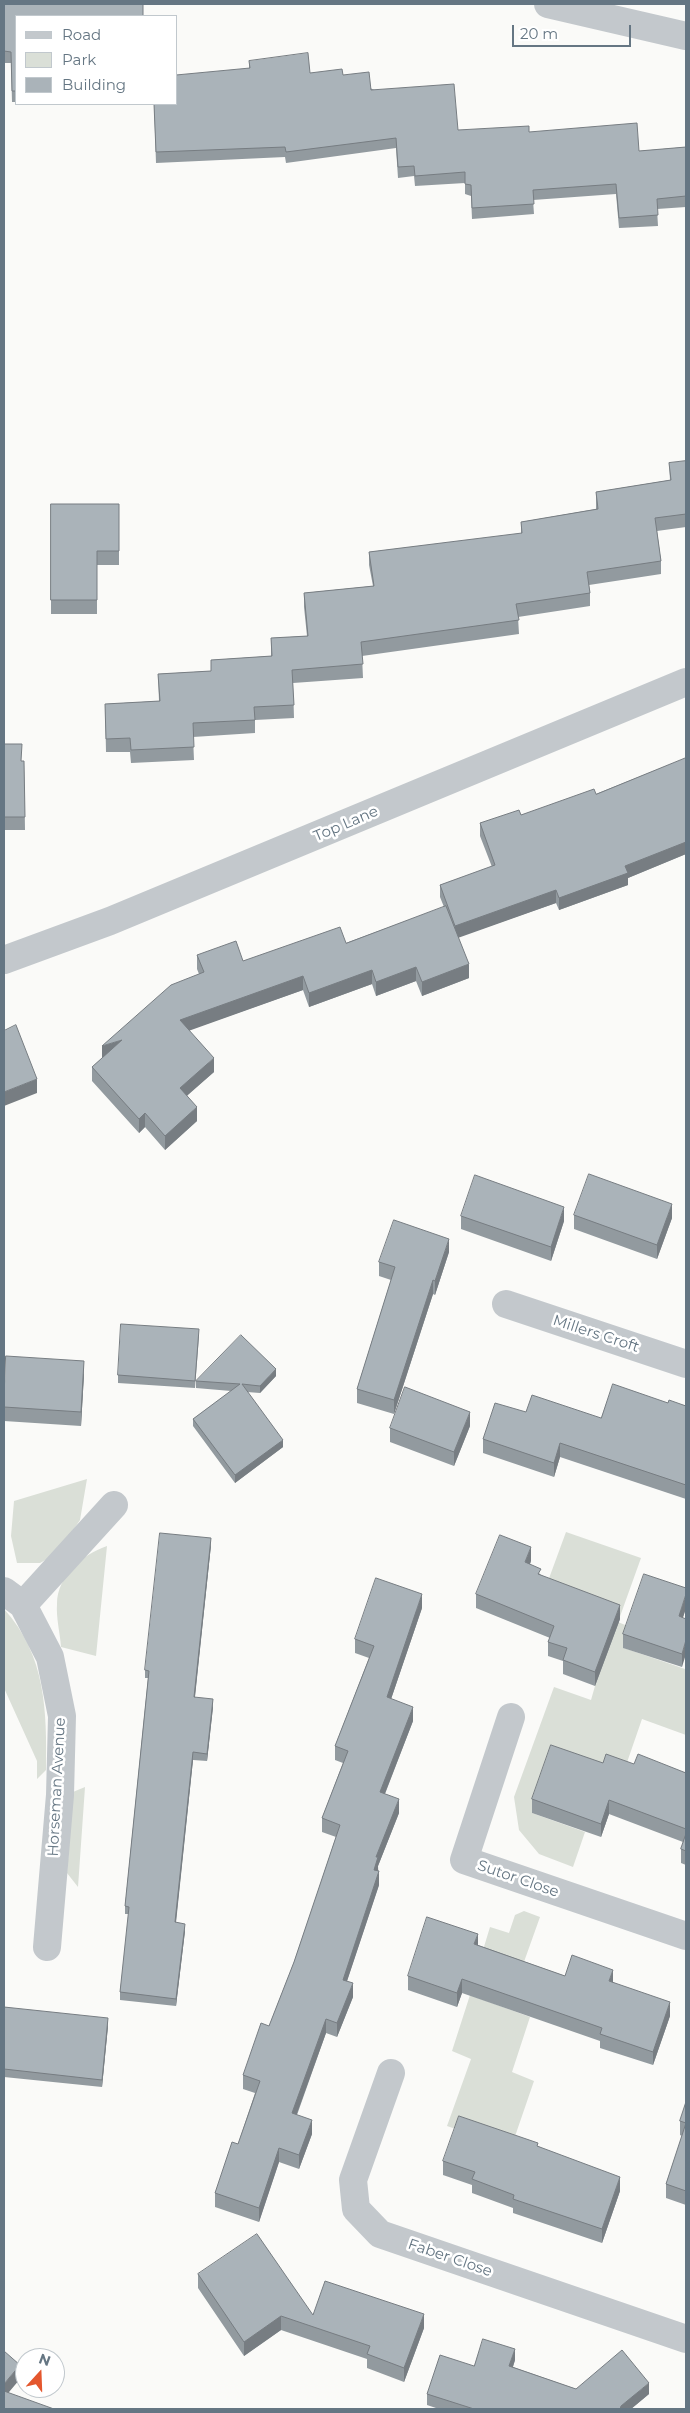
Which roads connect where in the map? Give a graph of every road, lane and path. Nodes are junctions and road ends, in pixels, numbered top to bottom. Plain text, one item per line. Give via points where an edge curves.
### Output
1 (548, 4) edge
2 (686, 36) edge
3 (686, 682) edge
4 (4, 960) edge
5 (506, 1304) dead end
6 (686, 1364) edge
7 (114, 1505) dead end
8 (13, 1598) edge
9 (511, 1718) dead end
10 (686, 1936) edge
11 (46, 1947) dead end
12 (391, 2073) dead end
13 (686, 2339) edge

1 - 2 street
3 - 4 street, Top Lane via 110,921
5 - 6 street, Millers Croft
7 - 8 street, Horseman Avenue
8 - 11 street, Horseman Avenue via 50,1658 62,1716 60,1795
9 - 10 street, Sutor Close via 464,1860
12 - 13 street, Faber Close via 353,2180 356,2209 380,2234

